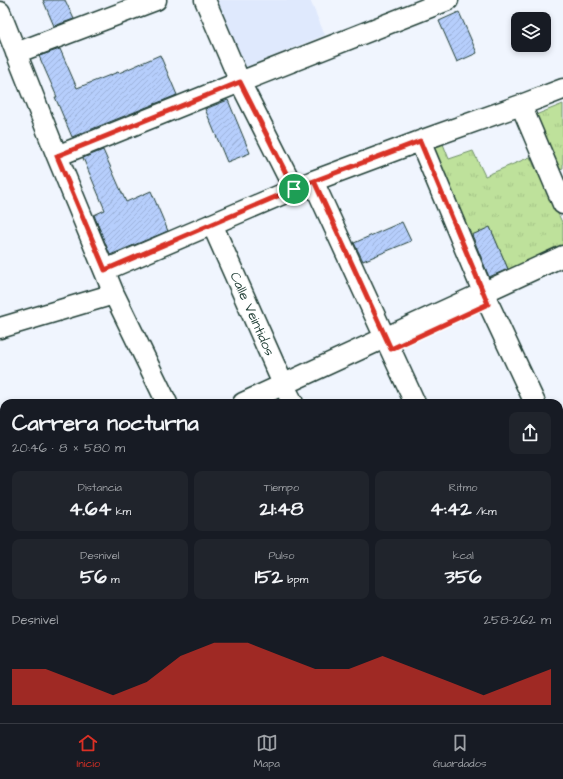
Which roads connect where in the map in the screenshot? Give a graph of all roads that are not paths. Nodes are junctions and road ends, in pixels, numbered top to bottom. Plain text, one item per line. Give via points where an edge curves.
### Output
1 (156, 0) edge
2 (205, 0) edge
3 (448, 0) edge
4 (0, 12) edge
5 (16, 53) junction
6 (240, 82) junction
7 (563, 89) edge
8 (521, 105) junction
9 (420, 141) junction
10 (57, 156) junction
11 (314, 181) junction
12 (294, 189) junction
13 (563, 204) edge
14 (212, 224) junction
15 (563, 256) edge
16 (105, 270) junction
17 (563, 271) edge
18 (114, 294) junction
19 (486, 298) junction
20 (0, 328) edge
21 (388, 343) junction
22 (284, 396) edge
23 (165, 399) edge
24 (266, 399) edge
25 (413, 399) edge
26 (533, 399) edge

1 - 5 street
2 - 6 street
3 - 6 street
4 - 5 street
5 - 10 street
6 - 10 street
6 - 12 street
7 - 8 street
8 - 9 street
8 - 13 street
9 - 11 street
9 - 19 street
10 - 16 street
11 - 12 street
11 - 21 street
12 - 14 street
14 - 16 street
14 - 22 street, Calle Veintidos
15 - 19 street
16 - 18 street
17 - 19 street
18 - 20 street
18 - 23 street
19 - 21 street
19 - 26 street
21 - 22 street
21 - 25 street
22 - 24 street

